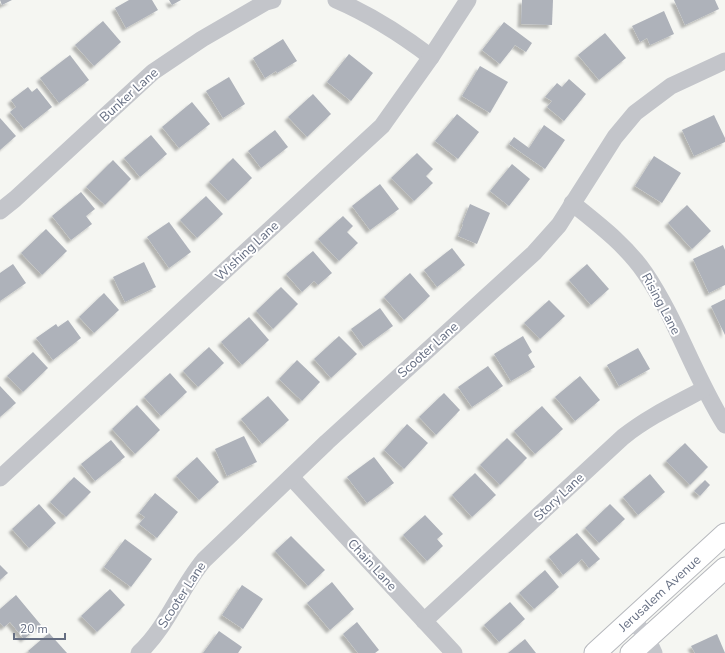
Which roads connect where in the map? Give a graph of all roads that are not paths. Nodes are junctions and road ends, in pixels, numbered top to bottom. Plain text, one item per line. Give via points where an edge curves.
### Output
1 (273, 0) edge
2 (336, 0) edge
3 (468, 0) edge
4 (431, 58) junction
5 (725, 61) edge
6 (572, 203) junction
7 (0, 211) edge
8 (704, 389) junction
9 (725, 425) edge
10 (291, 477) junction
11 (0, 478) edge
12 (725, 534) edge
13 (725, 568) edge
14 (632, 618) junction
15 (424, 620) junction
16 (650, 646) edge
17 (139, 653) edge
18 (454, 653) edge
19 (595, 653) edge
20 (631, 653) edge

1 - 7 street, Bunker Lane via 202,39 154,72
2 - 4 street via 356,8 403,36
3 - 4 street, Wishing Lane
4 - 11 street, Wishing Lane via 382,126
5 - 6 street, Scooter Lane via 671,86 635,113 615,137
6 - 8 street, Rising Lane via 610,234 645,272
6 - 10 street, Scooter Lane via 559,225 534,254
8 - 9 street, Rising Lane
8 - 15 street, Story Lane via 654,415 623,437
10 - 15 street, Chain Lane
10 - 17 street, Scooter Lane via 204,560 162,627
12 - 14 main road, Jerusalem Avenue
13 - 16 main road, Jerusalem Avenue
14 - 16 street
14 - 19 main road, Jerusalem Avenue
15 - 18 street, Chain Lane
16 - 20 main road, Jerusalem Avenue

